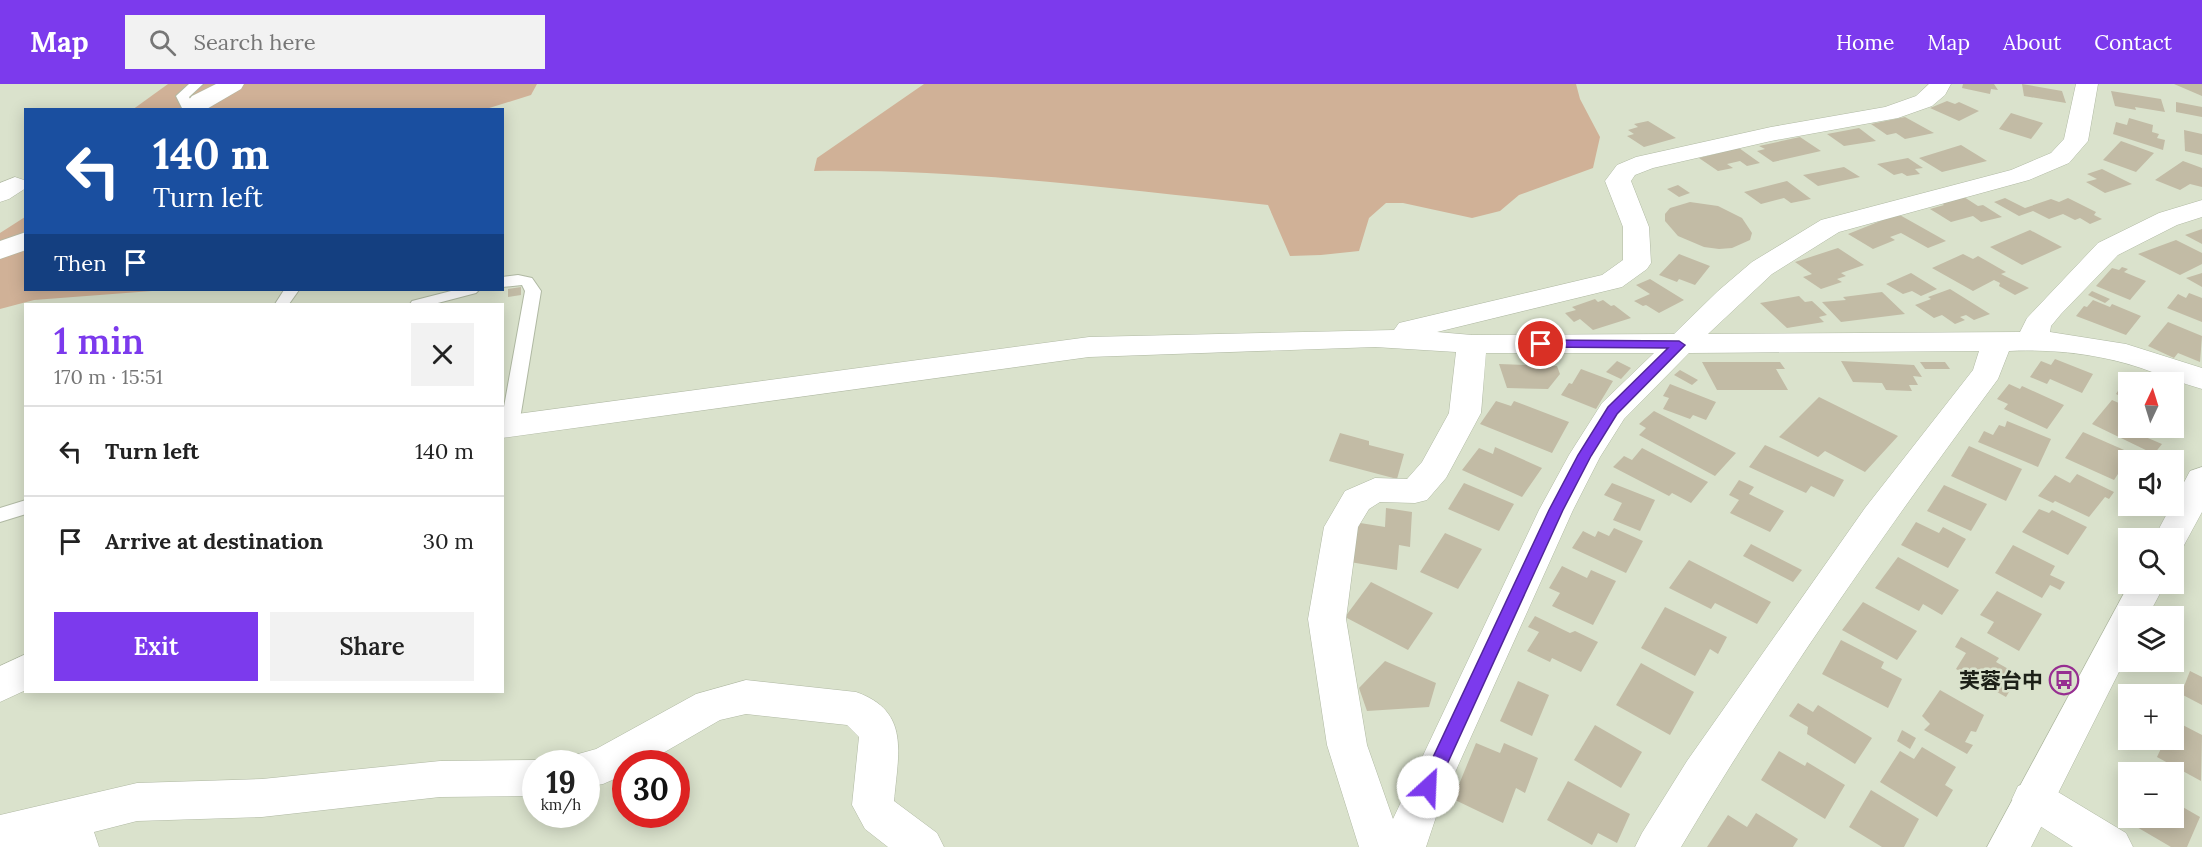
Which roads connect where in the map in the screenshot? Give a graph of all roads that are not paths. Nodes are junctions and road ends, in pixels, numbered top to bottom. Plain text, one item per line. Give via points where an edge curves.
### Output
1 (197, 84) edge
2 (233, 84) edge
3 (1940, 84) edge
4 (2087, 84) edge
5 (189, 108) edge
6 (192, 108) edge
7 (2202, 208) edge
8 (24, 241) edge
9 (0, 251) edge
10 (504, 282) edge
11 (467, 291) edge
12 (422, 303) edge
13 (1375, 338) junction
14 (2033, 339) junction
15 (1997, 342) junction
16 (1472, 344) junction
17 (1679, 345) junction
18 (2202, 379) edge
19 (506, 426) edge
20 (2202, 479) edge
21 (24, 508) edge
22 (0, 515) edge
23 (2176, 528) edge
24 (2118, 638) edge
25 (24, 671) edge
26 (0, 686) edge
27 (600, 767) edge
28 (522, 778) edge
29 (2033, 799) junction
30 (34, 841) edge
31 (922, 847) edge
32 (1381, 847) edge
33 (1404, 847) edge
34 (1657, 847) edge
35 (2009, 847) edge
36 (2111, 847) edge

1 - 5 lane via 182,96
2 - 6 street
3 - 13 street via 1924,101 1890,113 1771,134 1645,162 1626,170 1618,181 1636,227 1637,263 1612,281
4 - 17 street via 2076,141 2060,158 2020,175 1830,226 1762,268
7 - 14 street via 2168,219 2108,249 2050,308 2037,324
8 - 9 street
10 - 19 lane via 527,281 533,291
11 - 12 lane
13 - 16 street
13 - 19 street via 1089,347
14 - 15 street
14 - 18 street via 2092,345
15 - 17 street
15 - 34 street via 1986,372 1877,517 1702,774
16 - 17 street
16 - 32 street via 1465,413 1434,470 1415,491 1375,490 1357,500 1341,527 1327,619 1347,745
17 - 33 street via 1613,411 1585,455 1423,798
20 - 23 street
21 - 22 lane
24 - 29 street
25 - 26 street
27 - 31 street via 710,706 746,697 856,710 870,720 879,736 873,805 880,815
28 - 30 street via 440,779 262,798 137,802
29 - 35 street
29 - 36 street

